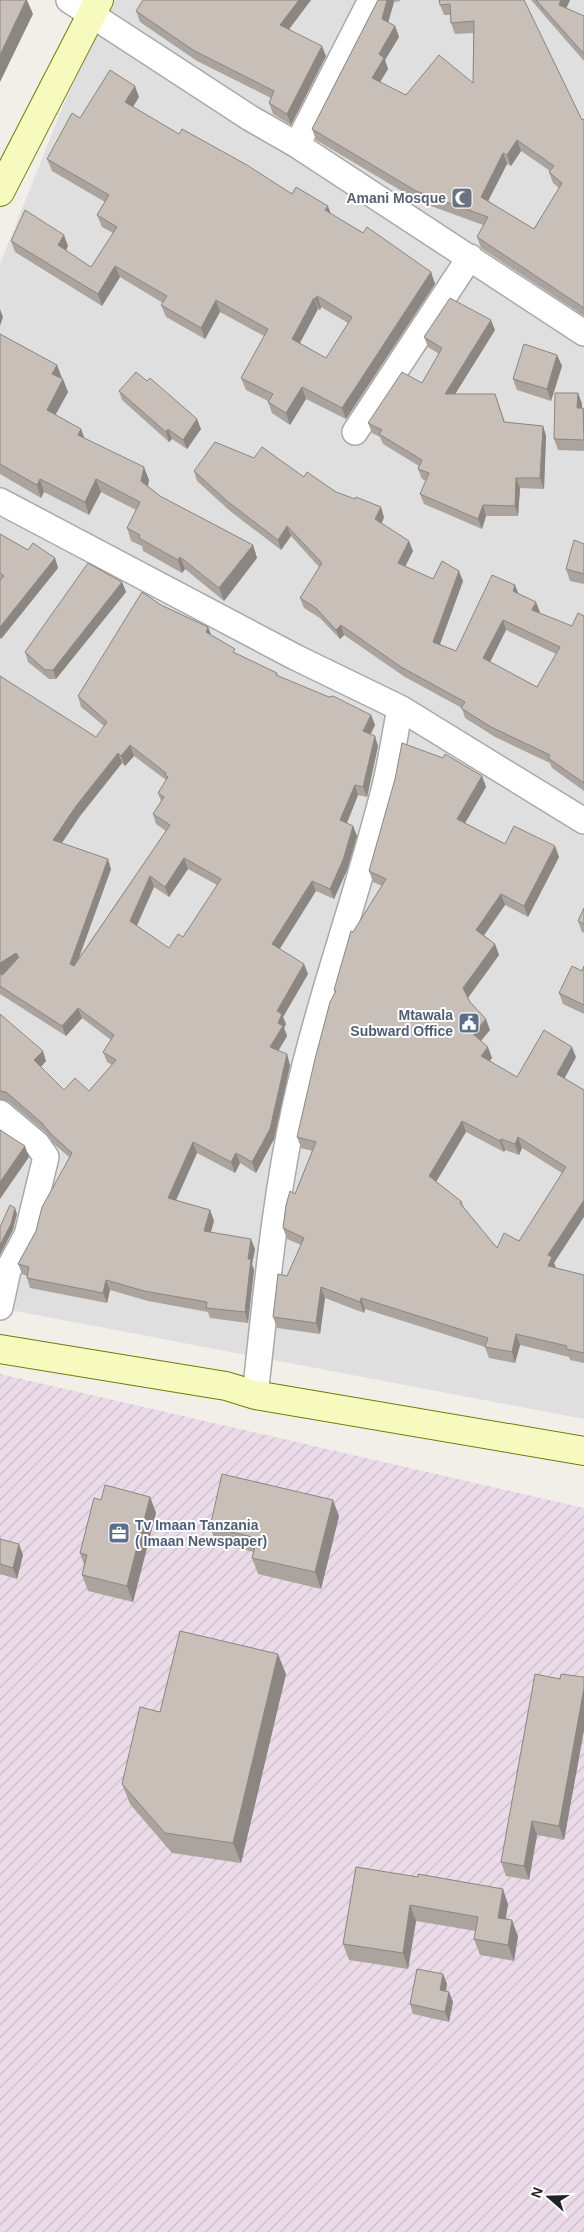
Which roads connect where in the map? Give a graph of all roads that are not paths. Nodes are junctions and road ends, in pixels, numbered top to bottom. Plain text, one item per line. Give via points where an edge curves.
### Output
1 (69, 0) edge
2 (371, 0) edge
3 (95, 7) edge
4 (296, 145) junction
5 (0, 192) edge
6 (470, 257) junction
7 (582, 327) edge
8 (355, 432) dead end
9 (0, 502) edge
10 (400, 708) junction
11 (584, 821) edge
12 (0, 1113) edge
13 (0, 1307) edge
14 (0, 1349) edge
15 (255, 1395) junction
16 (584, 1451) edge

1 - 3 street
2 - 4 street
3 - 4 street via 250,118
3 - 5 main road
4 - 6 street
6 - 7 street
6 - 8 street
9 - 10 street via 295,657
10 - 11 street
10 - 15 street via 385,785 295,1108 269,1271
12 - 13 street via 37,1144 46,1156 26,1235 8,1270
14 - 15 main road via 226,1386
15 - 16 main road

